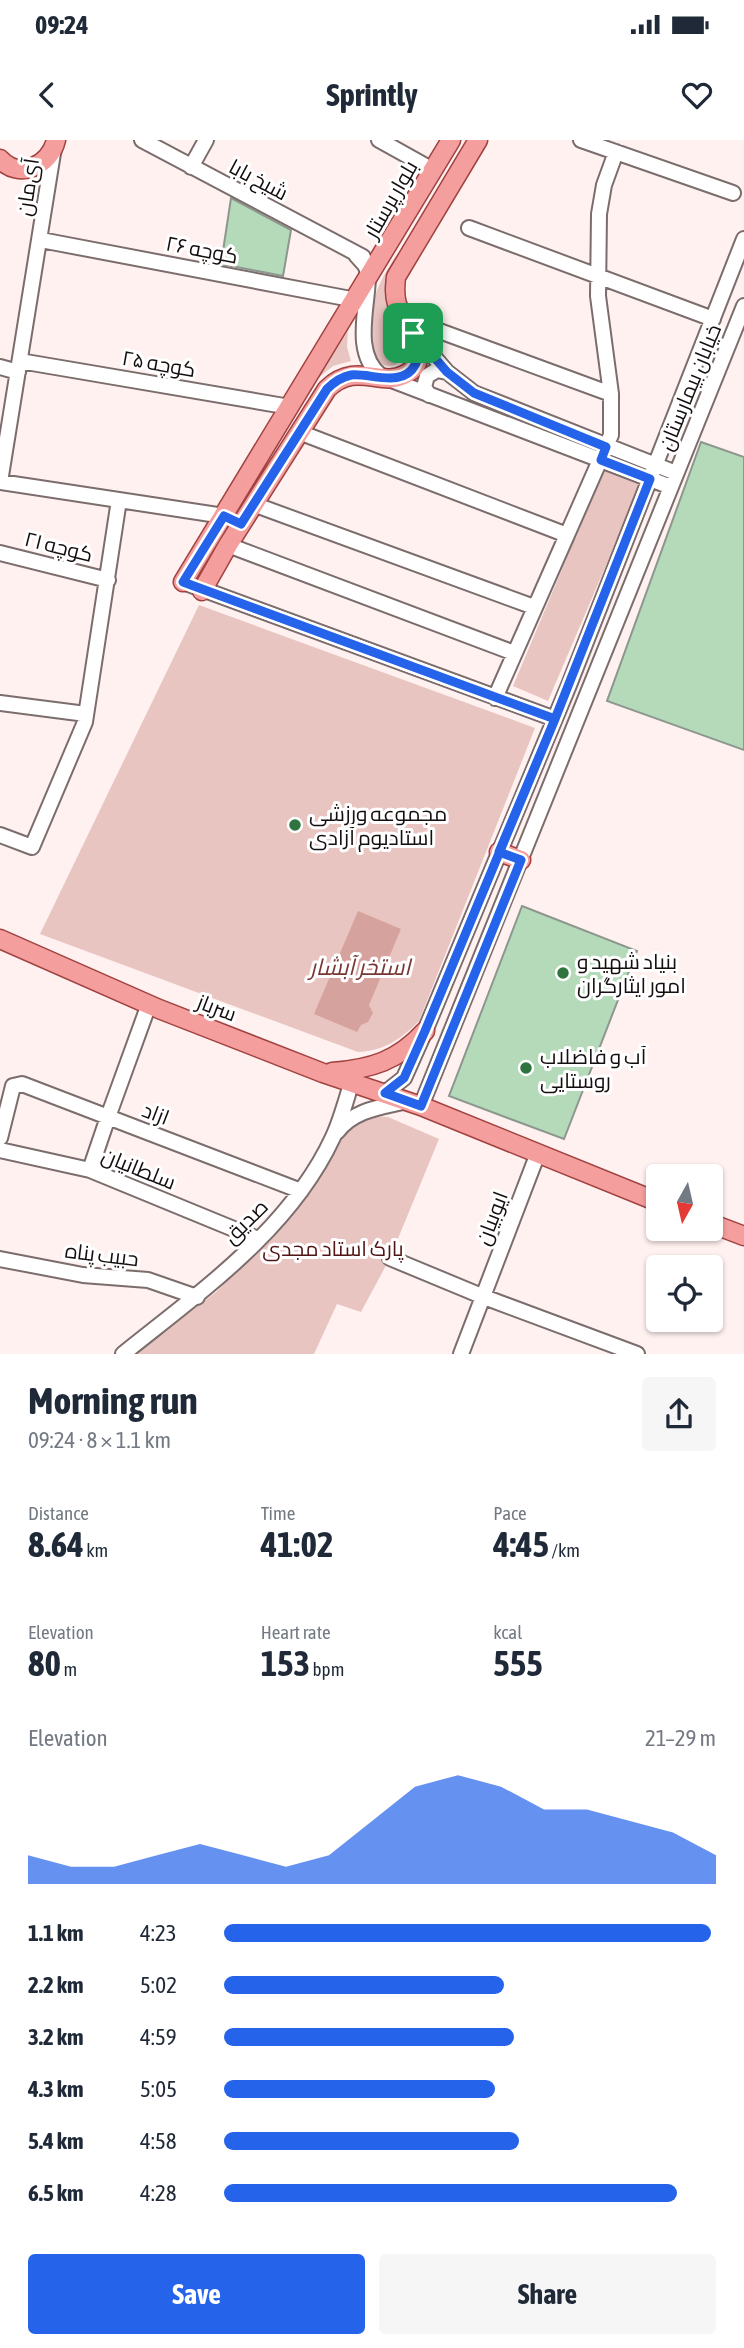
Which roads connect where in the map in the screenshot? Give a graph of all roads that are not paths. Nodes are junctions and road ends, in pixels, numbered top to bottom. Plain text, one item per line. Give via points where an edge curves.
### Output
1 (142, 140) edge
2 (206, 140) edge
3 (379, 140) edge
4 (451, 140) edge
5 (478, 140) edge
6 (581, 140) edge
7 (55, 143) edge
8 (616, 152) junction
9 (0, 159) edge
10 (191, 167) junction
11 (433, 170) junction
12 (733, 193) dead end
13 (470, 228) dead end
14 (744, 239) edge
15 (41, 240) junction
16 (388, 247) junction
17 (356, 255) junction
18 (599, 275) junction
19 (368, 280) junction
20 (356, 300) junction
21 (744, 306) edge
22 (712, 319) junction
23 (409, 326) junction
24 (19, 366) junction
25 (0, 367) edge
26 (447, 372) junction
27 (381, 376) junction
28 (611, 394) junction
29 (429, 395) junction
30 (290, 407) junction
31 (299, 432) junction
32 (603, 453) junction
33 (653, 472) junction
34 (674, 480) junction
35 (0, 482) edge
36 (119, 500) junction
37 (253, 504) junction
38 (224, 516) junction
39 (241, 524) junction
40 (567, 535) junction
41 (228, 545) junction
42 (0, 553) edge
43 (108, 580) junction
44 (183, 582) joint
45 (202, 591) junction
46 (534, 607) junction
47 (514, 653) junction
48 (495, 698) junction
49 (0, 703) edge
50 (86, 713) junction
51 (555, 719) junction
52 (0, 835) edge
53 (499, 852) junction
54 (521, 860) junction
55 (0, 939) edge
56 (149, 1004) junction
57 (425, 1031) junction
58 (323, 1073) junction
59 (352, 1082) junction
60 (385, 1093) junction
61 (414, 1104) junction
62 (108, 1117) junction
63 (334, 1136) junction
64 (0, 1138) edge
65 (0, 1150) edge
66 (538, 1153) junction
67 (90, 1170) junction
68 (301, 1191) junction
69 (646, 1197) edge
70 (723, 1228) edge
71 (744, 1236) edge
72 (258, 1239) junction
73 (390, 1258) dead end
74 (0, 1259) edge
75 (197, 1297) junction
76 (484, 1297) junction
77 (123, 1354) edge
78 (461, 1354) edge
79 (637, 1354) edge

1 - 10 street, شیخ بابا
2 - 10 street
3 - 11 street
4 - 11 main road, بلوار پرستار
5 - 23 main road via 396,277 397,305
6 - 8 street
7 - 9 main road via 46,160 28,170
7 - 15 street, آی‌مان
8 - 12 street
8 - 18 street via 599,214
10 - 17 street, شیخ بابا
11 - 16 main road, بلوار پرستار
13 - 18 street
14 - 22 street
15 - 20 street, کوچه ۲۶
15 - 24 street, آی‌مان
16 - 17 street via 375,257
16 - 19 main road, بلوار پرستار
17 - 19 street via 365,265
18 - 22 street
18 - 28 street
19 - 20 main road, بلوار پرستار
19 - 27 street via 364,346 369,363
20 - 30 main road, بلوار پرستار
21 - 34 street, خیابان بیمارستان
22 - 33 street
23 - 26 street
23 - 27 main road via 418,350 414,368 399,377
23 - 28 street
24 - 25 street, کوچه ۲۵
24 - 30 street, کوچه ۲۵
24 - 35 street, آی‌مان
26 - 29 street via 437,370 427,376 424,387
26 - 32 street via 474,393
27 - 29 street
27 - 31 main road via 351,375 336,380
28 - 32 street via 611,435
29 - 32 street
30 - 38 main road, بلوار پرستار
31 - 37 main road
31 - 40 street
32 - 33 street
32 - 40 street
33 - 34 street
33 - 51 street
34 - 54 street, خیابان بیمارستان
35 - 36 street
36 - 38 street
36 - 43 street
37 - 39 main road
37 - 46 street
38 - 39 main road
38 - 44 main road, بلوار پرستار
39 - 41 main road
40 - 46 street
41 - 45 main road
41 - 47 street
42 - 43 street, کوچه ۲۱
43 - 50 street
44 - 45 street
45 - 48 street
46 - 47 street
47 - 48 street
48 - 51 street
49 - 50 street
50 - 52 street via 32,847
51 - 53 street
53 - 54 main road
53 - 57 street
54 - 61 street, خیابان بیمارستان
55 - 56 main road, سرباز
56 - 58 main road, سرباز
56 - 62 street, ازاد
57 - 58 main road via 401,1054 383,1062
57 - 60 street via 404,1078
58 - 59 main road, سرباز
59 - 60 main road, سرباز
59 - 63 street, صدیق
60 - 61 main road, سرباز
61 - 63 street via 357,1115
61 - 66 main road, سرباز
62 - 64 street via 18,1083 13,1086
62 - 67 street
62 - 68 street, ازاد
63 - 68 street, صدیق
65 - 67 street, سلطانیان
66 - 69 main road, سرباز
66 - 76 street, ایوبیان
67 - 72 street, سلطانیان
68 - 72 street, صدیق
70 - 71 main road
72 - 75 street, صدیق
73 - 76 street
74 - 75 street, حبیب پناه via 83,1275 148,1280
75 - 77 street, صدیق
76 - 78 street, ایوبیان
76 - 79 street

